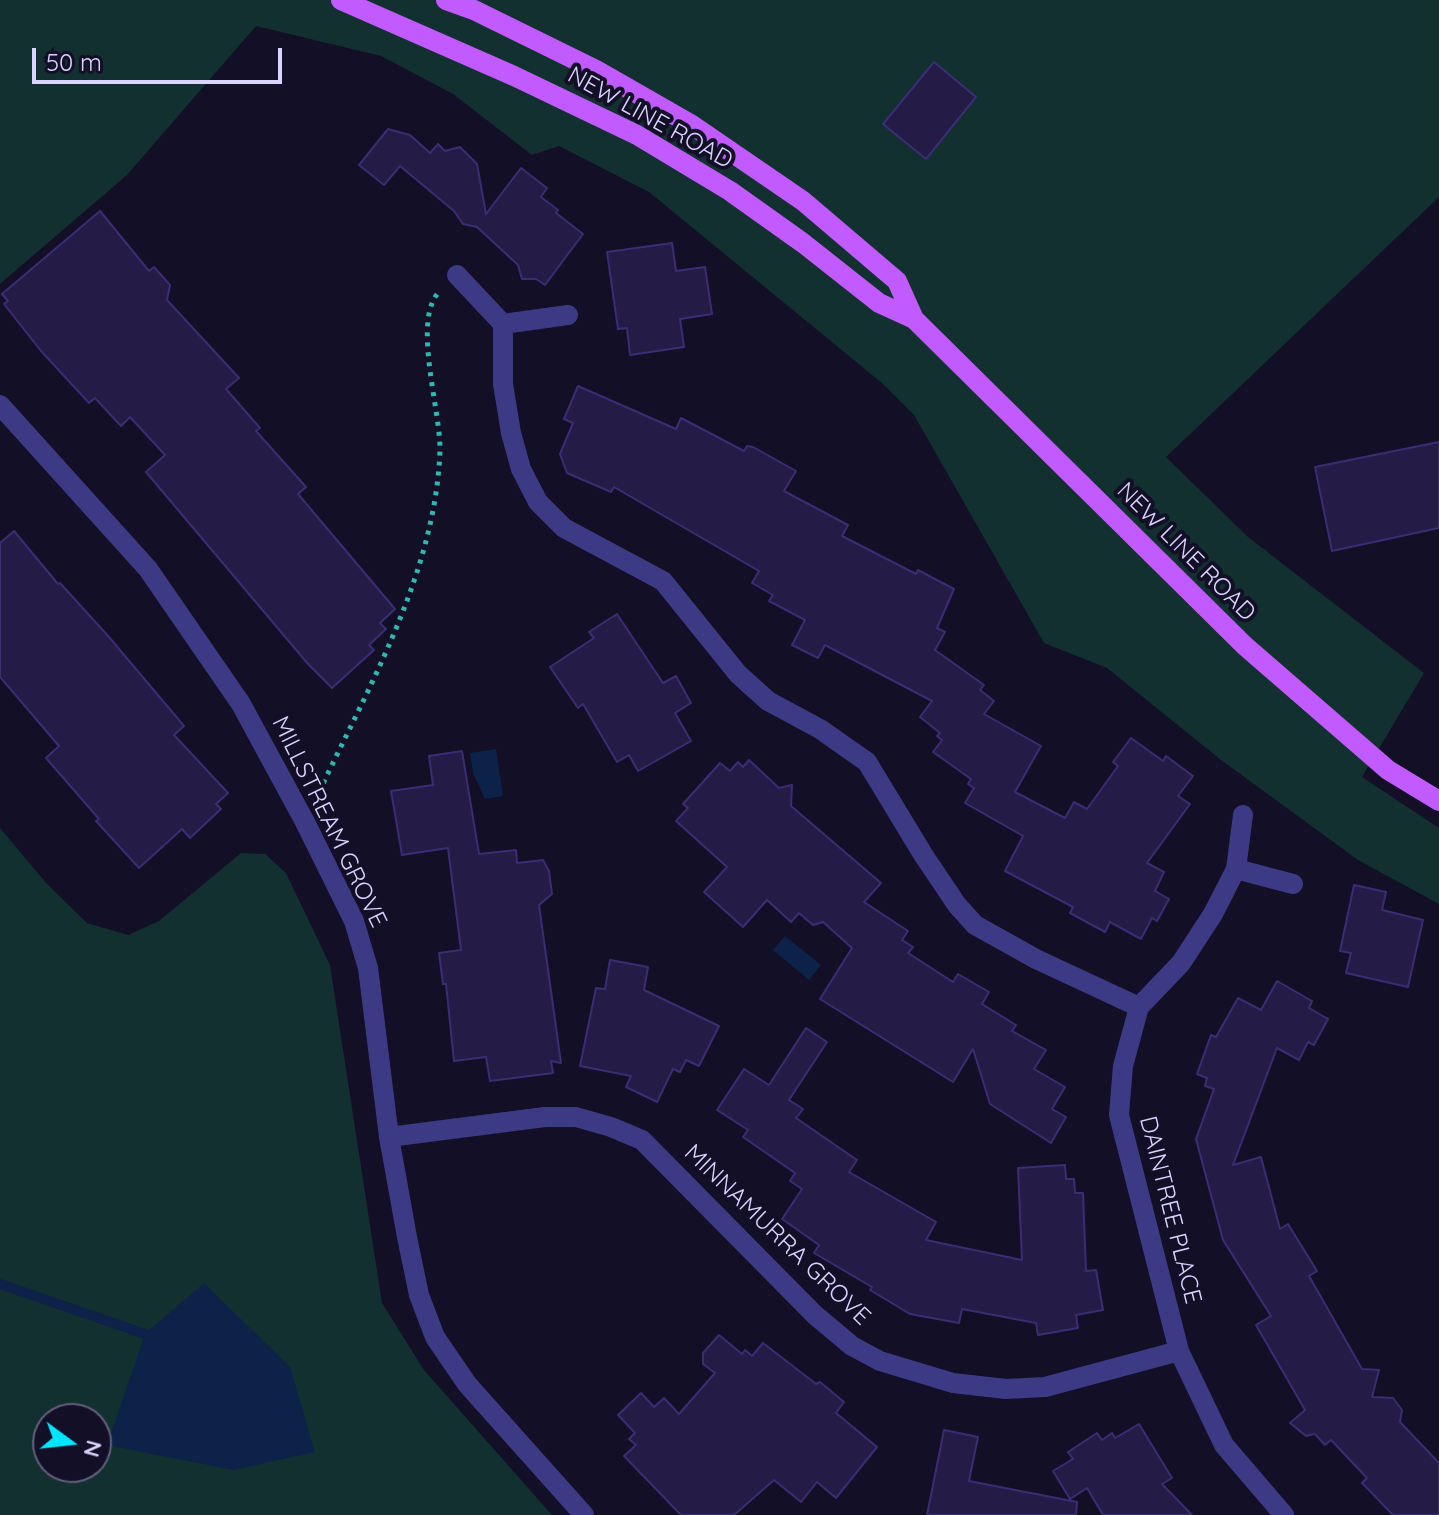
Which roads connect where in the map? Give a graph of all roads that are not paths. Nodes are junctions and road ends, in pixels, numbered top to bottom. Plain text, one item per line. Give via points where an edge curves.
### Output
1 (341, 0) edge
2 (446, 0) edge
3 (457, 275) road end
4 (568, 315) dead end
5 (914, 319) junction
6 (503, 324) junction
7 (3, 413) edge
8 (1439, 801) edge
9 (1243, 815) dead end
10 (1236, 869) junction
11 (1293, 884) dead end
12 (1139, 1007) junction
13 (389, 1137) junction
14 (1179, 1351) junction
15 (584, 1515) edge
16 (1284, 1515) edge

1 - 5 main road, NEW LINE ROAD via 637,135 730,191 879,303
2 - 5 main road, NEW LINE ROAD via 596,70 692,125 803,201 897,281
3 - 6 street
4 - 6 street
5 - 8 main road, NEW LINE ROAD via 1245,646 1388,770
6 - 12 street via 503,384 511,433 538,502 564,528 663,581 738,674 768,701 867,762 924,856 975,925
7 - 13 street, MILLSTREAM GROVE via 148,569 241,704 305,822 354,921 368,968
9 - 10 street, DAINTREE PLACE
10 - 11 street
10 - 12 street, DAINTREE PLACE via 1181,963
12 - 14 street, DAINTREE PLACE via 1123,1066 1119,1115
13 - 14 street, MINNAMURRA GROVE via 576,1117 642,1140 815,1315 852,1346 914,1373 1006,1389 1045,1387
13 - 15 street, MILLSTREAM GROVE via 419,1295 435,1337 467,1384
14 - 16 street, DAINTREE PLACE via 1224,1445

